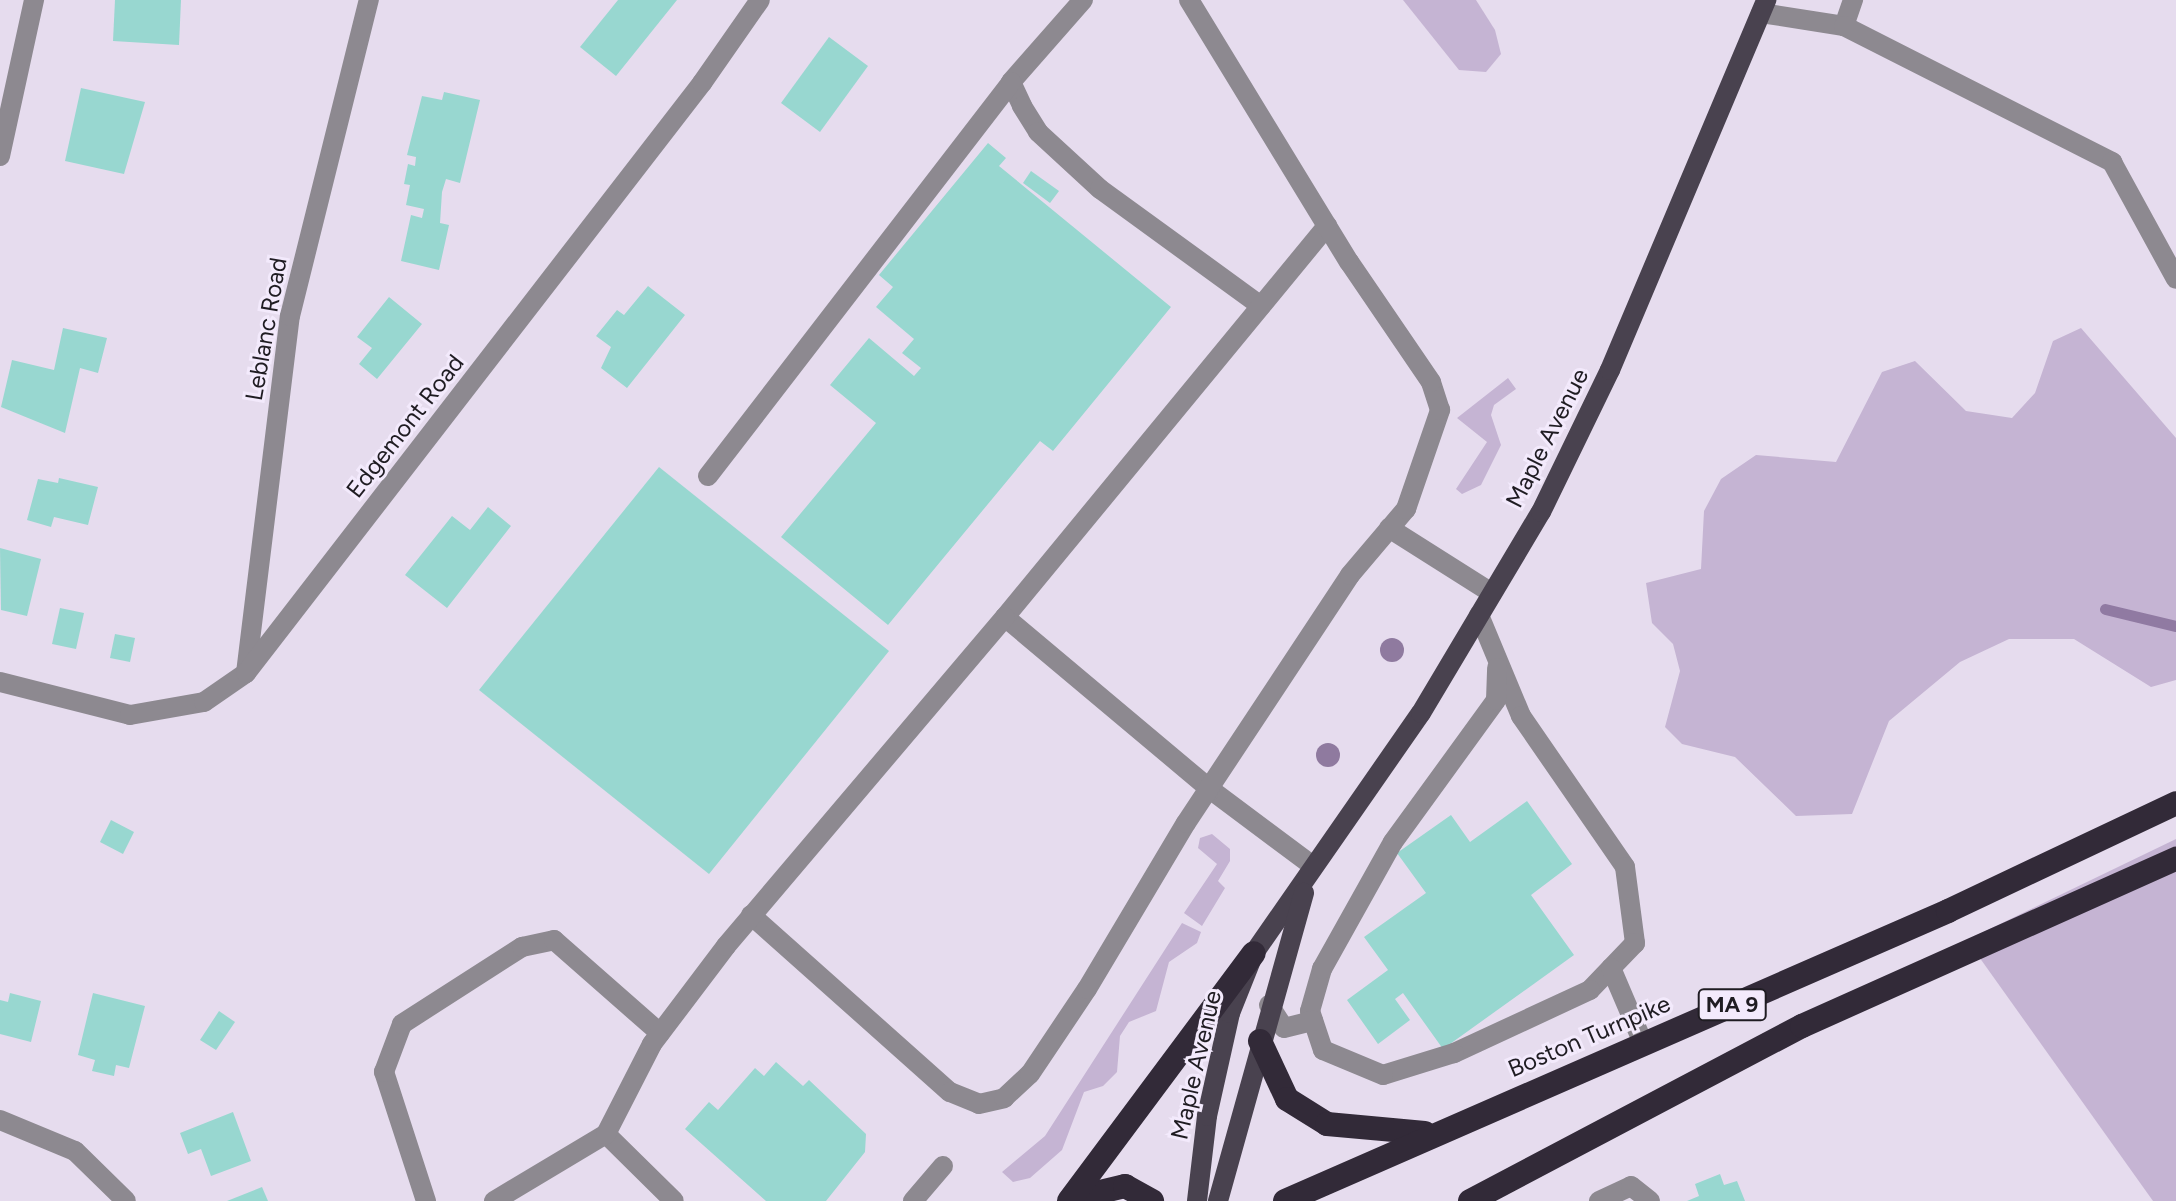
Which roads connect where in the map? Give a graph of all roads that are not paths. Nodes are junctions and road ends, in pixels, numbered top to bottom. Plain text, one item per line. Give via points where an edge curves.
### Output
1 (34, 0) edge
2 (369, 0) edge
3 (760, 0) edge
4 (1083, 0) edge
5 (1189, 0) edge
6 (1853, 0) edge
7 (1763, 6) edge
8 (1844, 26) junction
9 (1011, 82) junction
10 (0, 156) edge
11 (1327, 226) junction
12 (2176, 279) edge
13 (1261, 306) junction
14 (708, 476) dead end
15 (1389, 528) junction
16 (1492, 593) junction
17 (1479, 615) junction
18 (1005, 617) junction
19 (1497, 668) junction
20 (246, 673) junction
21 (0, 682) edge
22 (1211, 790) junction
23 (2176, 803) edge
24 (2176, 859) edge
25 (1313, 866) junction
26 (751, 915) junction
27 (1254, 953) junction
28 (1611, 968) junction
29 (1269, 1005) junction
30 (1313, 1021) junction
31 (660, 1033) junction
32 (1260, 1041) junction
33 (1643, 1043) junction
34 (0, 1120) edge
35 (606, 1134) junction
36 (1431, 1134) junction
37 (943, 1166) dead end
38 (1070, 1200) edge
39 (126, 1201) edge
40 (426, 1201) edge
41 (494, 1201) edge
42 (674, 1201) edge
43 (913, 1201) edge
44 (1152, 1201) edge
45 (1197, 1201) edge
46 (1218, 1201) edge
47 (1285, 1201) edge
48 (1470, 1201) edge
49 (1599, 1201) edge
50 (1650, 1201) edge

1 - 10 street
2 - 20 street, Leblanc Road via 290,316
3 - 20 street, Edgemont Road via 702,83
4 - 9 street
5 - 11 street
6 - 8 street
7 - 8 street
7 - 16 main road, Maple Avenue via 1581,436
8 - 12 street via 2112,162
9 - 13 street via 1038,132 1100,189
9 - 14 street
11 - 13 street
11 - 15 street via 1431,382 1440,410 1406,509
13 - 18 street
15 - 16 street
15 - 22 street via 1350,575
16 - 17 main road, Maple Avenue
17 - 19 street
17 - 25 main road, Maple Avenue via 1421,713
18 - 22 street
18 - 26 street
19 - 28 street via 1521,716 1625,867 1635,943
19 - 30 street via 1496,700 1393,842 1322,969
20 - 21 street, Edgemont Road via 204,702 130,715
22 - 25 street
22 - 26 street via 1030,1074 1004,1098 979,1104 950,1092
23 - 33 highway, Boston Turnpike / MA 9 via 1948,911
24 - 48 highway, MA 9 via 1802,1026
25 - 27 main road, Maple Avenue
25 - 29 main road, Maple Avenue
26 - 31 street
27 - 38 highway
27 - 45 main road, Maple Avenue via 1230,1013 1207,1116
28 - 30 street via 1577,996 1454,1053 1383,1075 1323,1050
28 - 33 street
29 - 30 street via 1284,1028
29 - 32 main road, Maple Avenue
31 - 35 street
31 - 40 street via 554,940 522,947 402,1024 384,1072
32 - 36 highway via 1287,1099 1327,1124
32 - 46 main road, Maple Avenue
33 - 36 highway, Boston Turnpike / MA 9
34 - 39 street via 75,1151
35 - 41 street
35 - 42 street
36 - 47 highway, Boston Turnpike / MA 9
37 - 43 street
38 - 44 highway via 1125,1186
49 - 50 street via 1631,1186

